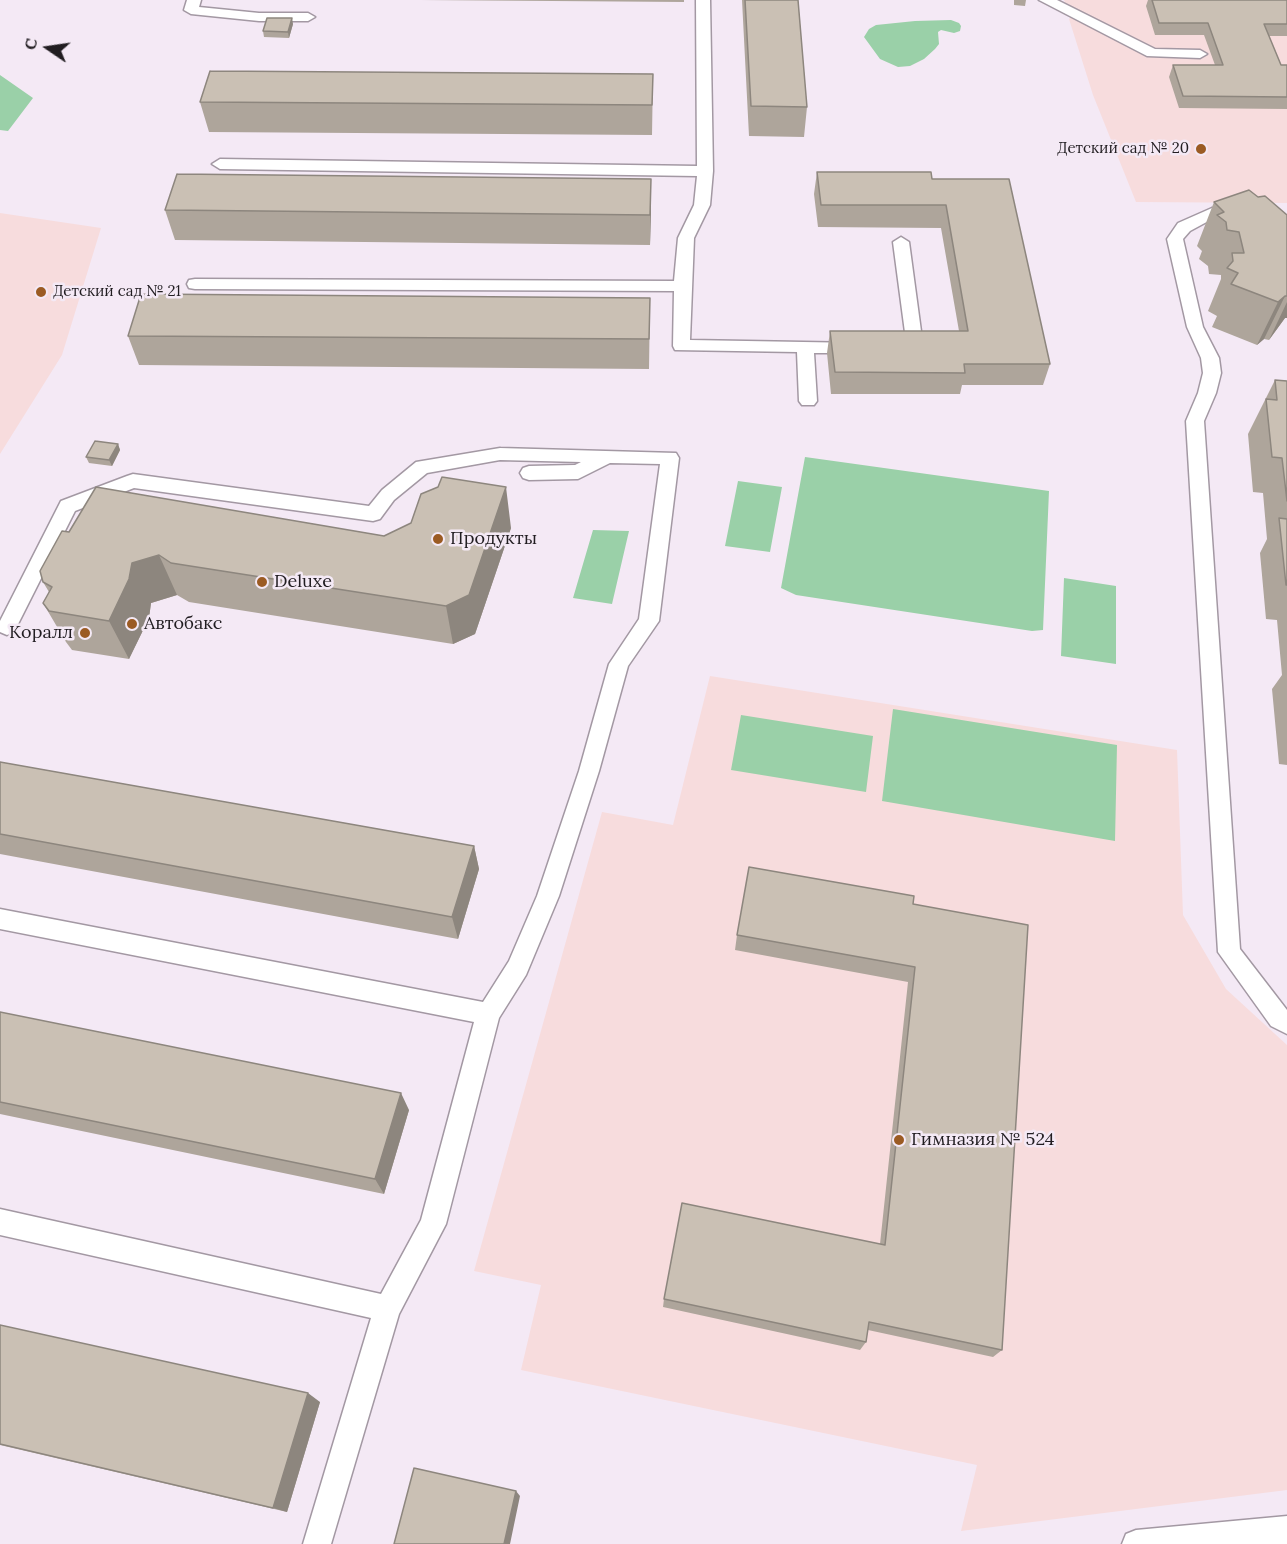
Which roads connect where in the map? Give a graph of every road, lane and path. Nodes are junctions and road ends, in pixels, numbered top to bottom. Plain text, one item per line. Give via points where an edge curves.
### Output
1 (194, 0) edge
2 (703, 0) edge
3 (1046, 0) edge
4 (308, 17) dead end
5 (1200, 54) dead end
6 (220, 164) dead end
7 (705, 171) junction
8 (1287, 235) edge
9 (901, 242) dead end
10 (195, 284) dead end
11 (682, 286) junction
12 (806, 347) junction
13 (808, 401) dead end
14 (605, 458) junction
15 (529, 473) dead end
16 (7, 627) dead end
17 (0, 919) edge
18 (488, 1014) junction
19 (1287, 1023) edge
20 (0, 1222) edge
21 (387, 1309) junction
22 (1287, 1530) edge
23 (317, 1544) edge
24 (1136, 1544) edge

1 - 4 lane via 191,10
2 - 7 lane
3 - 5 lane via 1152,53
6 - 7 lane
7 - 11 lane via 702,205 686,238
8 - 19 lane via 1257,222 1212,213 1184,227 1174,239 1195,327 1210,358 1212,373 1195,421 1229,952 1279,1018
9 - 12 lane via 915,346
10 - 11 lane
11 - 12 lane via 681,346
12 - 13 lane
14 - 15 lane via 578,472
14 - 16 lane via 500,454 422,467 388,495 373,514 133,481 68,506
14 - 18 lane via 670,458 649,621 619,664 548,896 518,968
17 - 18 lane
18 - 21 lane via 433,1224
20 - 21 lane
21 - 23 lane
22 - 24 lane

